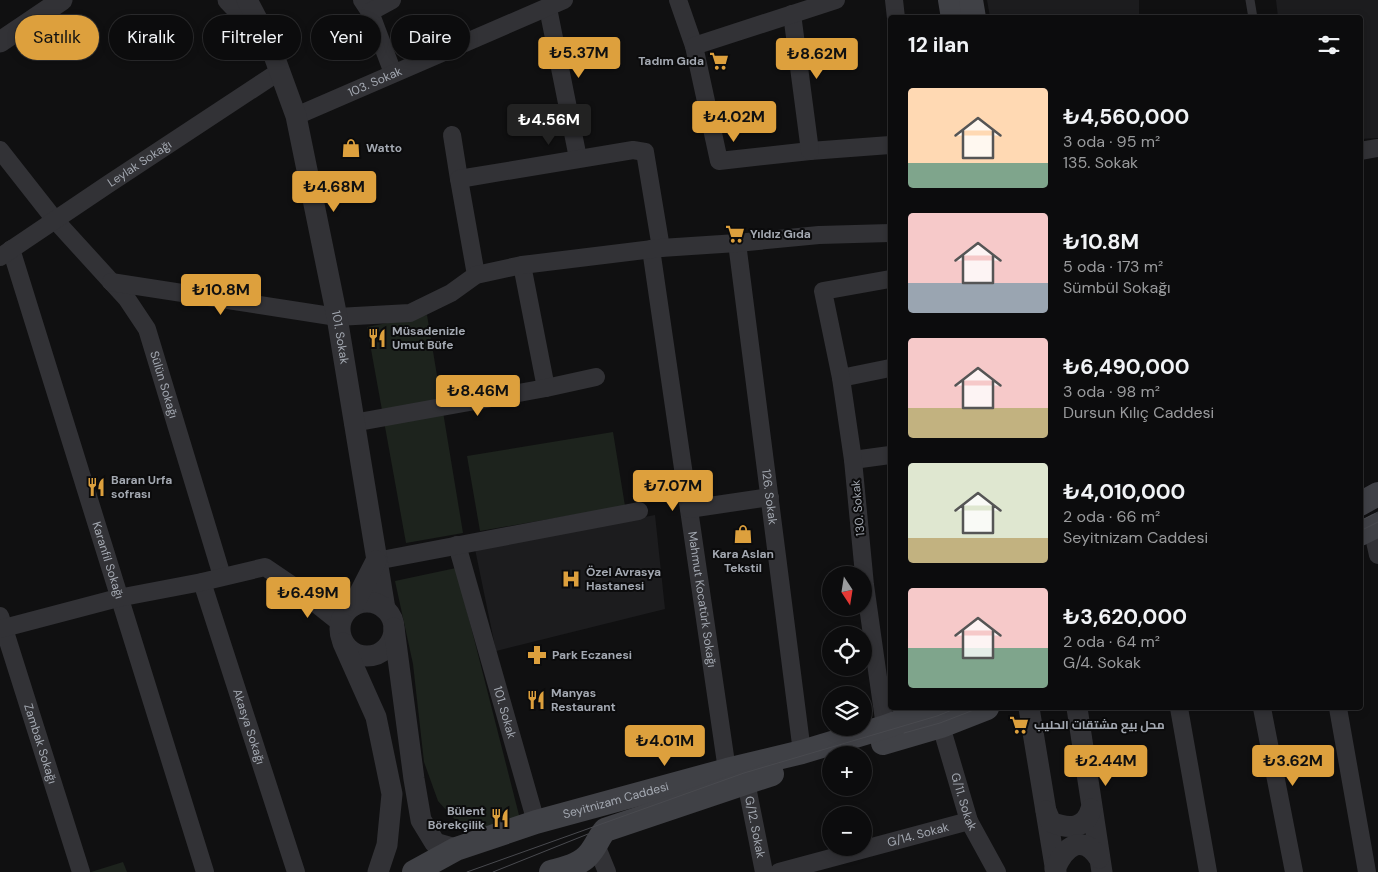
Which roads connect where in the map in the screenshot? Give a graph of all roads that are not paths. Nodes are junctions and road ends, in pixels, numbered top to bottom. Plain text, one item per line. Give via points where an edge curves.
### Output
1 (62, 0) edge
2 (228, 0) edge
3 (247, 0) edge
4 (392, 0) edge
5 (564, 0) edge
6 (678, 0) edge
7 (836, 0) edge
8 (894, 0) edge
9 (950, 0) edge
10 (971, 0) edge
11 (1250, 0) edge
12 (366, 6) edge
13 (548, 8) junction
14 (792, 14) junction
15 (243, 15) edge
16 (255, 15) edge
17 (896, 15) edge
18 (952, 15) edge
19 (974, 15) edge
20 (1252, 15) edge
21 (0, 42) edge
22 (694, 46) junction
23 (276, 60) edge
24 (280, 71) junction
25 (393, 74) junction
26 (296, 116) junction
27 (452, 135) dead end
28 (888, 145) edge
29 (1378, 148) edge
30 (0, 150) edge
31 (1363, 150) edge
32 (810, 151) junction
33 (578, 158) junction
34 (459, 179) junction
35 (55, 220) junction
36 (888, 233) edge
37 (736, 244) junction
38 (656, 248) junction
39 (5, 253) edge
40 (522, 265) junction
41 (476, 275) junction
42 (888, 279) edge
43 (111, 282) junction
44 (337, 317) junction
45 (888, 368) edge
46 (596, 377) dead end
47 (841, 378) junction
48 (546, 388) junction
49 (353, 422) junction
50 (888, 455) edge
51 (853, 460) junction
52 (1378, 494) edge
53 (770, 496) junction
54 (1363, 502) edge
55 (689, 508) junction
56 (639, 511) dead end
57 (1370, 529) edge
58 (457, 546) junction
59 (1378, 555) edge
60 (376, 561) junction
61 (222, 576) junction
62 (202, 582) junction
63 (118, 598) junction
64 (385, 609) junction
65 (346, 621) junction
66 (1, 625) edge
67 (394, 628) junction
68 (976, 710) edge
69 (1029, 710) edge
70 (1077, 710) edge
71 (1179, 710) edge
72 (1262, 710) edge
73 (1338, 710) edge
74 (938, 717) edge
75 (885, 726) junction
76 (863, 746) edge
77 (802, 752) junction
78 (822, 760) edge
79 (736, 776) junction
80 (1091, 809) junction
81 (1046, 811) junction
82 (969, 820) junction
83 (536, 822) junction
84 (596, 845) junction
85 (456, 849) junction
86 (1100, 865) edge
87 (1055, 870) edge
88 (81, 872) edge
89 (205, 872) edge
90 (296, 872) edge
91 (378, 872) edge
92 (414, 872) edge
93 (552, 872) edge
94 (607, 872) edge
95 (764, 872) edge
96 (779, 872) edge
97 (997, 872) edge
98 (1208, 872) edge
99 (1294, 872) edge
100 (1368, 872) edge

1 - 21 street
2 - 15 street
3 - 16 street
4 - 12 street
5 - 13 street, 103. Sokak
6 - 22 street
7 - 14 street
8 - 17 street
9 - 18 main road
10 - 19 main road
11 - 20 lane
12 - 25 street
13 - 25 street, 103. Sokak
13 - 33 street
14 - 22 street
14 - 32 street
22 - 32 street via 719,161
23 - 24 street, 101. Sokak
24 - 26 street, 101. Sokak
24 - 35 street, Leylak Sokağı
25 - 26 street, 103. Sokak
26 - 44 street, 101. Sokak
27 - 34 street
28 - 32 street
29 - 31 street
30 - 35 street, Sülün Sokağı
33 - 34 street
33 - 38 street, Mahmut Kocatürk Sokağı via 633,150 645,152
34 - 41 street
35 - 39 street, Leylak Sokağı
35 - 43 street, Sülün Sokağı
36 - 37 street via 819,235
37 - 38 street
37 - 53 street, 126. Sokak
38 - 40 street
38 - 55 street, Mahmut Kocatürk Sokağı
39 - 63 street, Karanfil Sokağı
40 - 41 street
40 - 48 street
41 - 44 street via 451,293 410,312
42 - 47 street, 130. Sokak via 823,291
43 - 44 street
43 - 61 street, Sülün Sokağı via 147,329
44 - 49 street, 101. Sokak
45 - 47 street
46 - 48 street
47 - 51 street, 130. Sokak
48 - 49 street
49 - 60 street, 101. Sokak
50 - 51 street
51 - 75 street, 130. Sokak via 865,585
52 - 54 main road
53 - 55 street
53 - 77 street, 126. Sokak
55 - 79 street, Mahmut Kocatürk Sokağı
56 - 58 street
57 - 59 street
58 - 60 street
58 - 83 street, 101. Sokak
60 - 64 street, 101. Sokak
60 - 65 street
61 - 62 street
61 - 65 street via 265,567
62 - 63 street
62 - 90 street, Akasya Sokağı
63 - 66 street
63 - 89 street, Karanfil Sokağı
64 - 65 street via 369,602 361,603
64 - 67 street
65 - 67 street via 348,650 365,656 374,655 389,645
65 - 91 street via 376,717 392,794 387,845
66 - 88 street, Zambak Sokağı
67 - 85 street via 421,820 435,843
68 - 74 main road, Seyitnizam Caddesi
69 - 81 street
70 - 80 street
71 - 98 street
72 - 99 street
73 - 100 street
74 - 75 main road, Seyitnizam Caddesi
74 - 76 main road, Seyitnizam Caddesi
74 - 82 street, G/11. Sokak
75 - 77 main road, Seyitnizam Caddesi
77 - 79 main road, Seyitnizam Caddesi
78 - 79 main road, Seyitnizam Caddesi
79 - 83 main road, Seyitnizam Caddesi
79 - 84 main road, Seyitnizam Caddesi via 605,830
79 - 95 street, G/12. Sokak
80 - 81 street via 1085,822 1068,827 1051,822
80 - 86 street
81 - 87 street
82 - 96 street, G/14. Sokak
82 - 97 street, G/11. Sokak
83 - 85 main road, Seyitnizam Caddesi
84 - 93 main road, Seyitnizam Caddesi via 579,863
84 - 94 street
85 - 92 main road, Seyitnizam Caddesi
86 - 87 street via 1094,849 1077,844 1064,851

